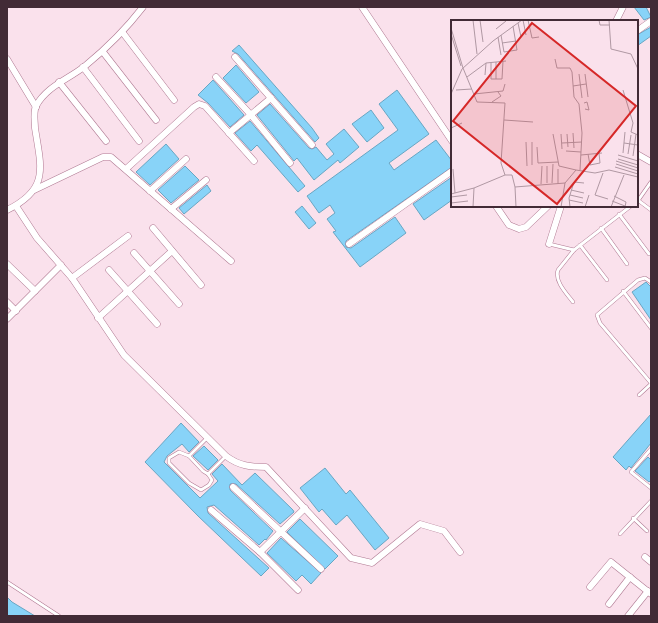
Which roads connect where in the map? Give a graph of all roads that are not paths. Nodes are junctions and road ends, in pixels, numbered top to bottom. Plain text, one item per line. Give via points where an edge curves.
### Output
1 (143, 7) edge
2 (362, 7) edge
3 (622, 7) edge
4 (616, 20) edge
5 (651, 21) edge
6 (638, 30) edge
7 (122, 33) junction
8 (103, 52) junction
9 (235, 57) dead end
10 (7, 59) edge
11 (83, 68) junction
12 (216, 77) dead end
13 (59, 82) junction
14 (271, 98) junction
15 (174, 100) dead end
16 (36, 107) junction
17 (251, 115) junction
18 (156, 120) dead end
19 (229, 133) junction
20 (451, 140) edge
21 (106, 141) dead end
22 (139, 141) dead end
23 (312, 145) dead end
24 (638, 155) edge
25 (186, 159) dead end
26 (254, 161) dead end
27 (651, 162) edge
28 (290, 163) dead end
29 (126, 168) junction
30 (451, 172) edge
31 (206, 180) dead end
32 (651, 182) edge
33 (32, 191) junction
34 (150, 191) junction
35 (638, 202) edge
36 (16, 206) junction
37 (497, 207) edge
38 (547, 207) edge
39 (560, 207) edge
40 (630, 207) edge
41 (171, 209) junction
42 (7, 210) edge
43 (651, 210) edge
44 (619, 214) junction
45 (153, 228) dead end
46 (601, 228) junction
47 (128, 236) dead end
48 (349, 244) dead end
49 (549, 244) joint
50 (580, 245) junction
51 (574, 250) junction
52 (172, 251) junction
53 (134, 253) dead end
54 (649, 254) dead end
55 (231, 261) dead end
56 (7, 264) edge
57 (627, 264) dead end
58 (61, 265) junction
59 (109, 270) dead end
60 (150, 271) junction
61 (72, 278) junction
62 (607, 280) dead end
63 (651, 282) edge
64 (201, 285) dead end
65 (35, 291) junction
66 (128, 291) junction
67 (624, 291) junction
68 (7, 302) edge
69 (573, 302) dead end
70 (179, 304) dead end
71 (16, 311) junction
72 (98, 318) junction
73 (7, 319) edge
74 (158, 324) dead end
75 (651, 328) edge
76 (651, 384) edge
77 (639, 395) dead end
78 (207, 438) junction
79 (651, 449) edge
80 (189, 456) junction
81 (226, 456) junction
82 (208, 474) junction
83 (233, 487) dead end
84 (651, 488) edge
85 (651, 501) edge
86 (305, 508) junction
87 (211, 510) dead end
88 (633, 518) junction
89 (647, 531) dead end
90 (280, 532) junction
91 (620, 534) dead end
92 (260, 552) junction
93 (460, 552) dead end
94 (645, 557) dead end
95 (651, 562) edge
96 (321, 569) dead end
97 (630, 577) junction
98 (7, 582) edge
99 (590, 587) dead end
100 (298, 590) dead end
101 (649, 593) edge
102 (609, 604) dead end
103 (59, 616) edge
104 (628, 616) edge

1 - 7 street
2 - 20 street
3 - 4 street
5 - 6 street
7 - 8 street
7 - 15 street
8 - 11 street
8 - 18 street
9 - 14 street
10 - 16 street
11 - 13 street
11 - 22 street
12 - 17 street
13 - 16 street
13 - 21 street
14 - 17 street
14 - 23 street
16 - 33 street via 34,120 41,172 39,181
17 - 19 street
17 - 28 street
19 - 26 street
19 - 29 street via 205,106 199,104
24 - 27 street
25 - 34 street
29 - 33 street via 114,159 103,157
29 - 34 street
30 - 48 street
31 - 41 street
32 - 35 lane
33 - 36 street
34 - 41 street
35 - 43 lane
36 - 42 street
36 - 58 street via 37,238
37 - 38 street via 509,225 519,229
39 - 49 street
40 - 44 lane
41 - 55 street
44 - 46 lane
44 - 54 lane
45 - 52 street
46 - 50 lane
46 - 57 lane
47 - 61 street
49 - 51 lane
50 - 51 lane
50 - 62 lane
51 - 69 lane via 556,273
52 - 60 street
52 - 64 street
53 - 60 street
56 - 65 street
58 - 61 street
58 - 65 street
59 - 66 street
60 - 66 street
60 - 70 street
61 - 72 street
63 - 67 lane via 645,278 638,280
65 - 71 street
66 - 72 street
66 - 74 street
67 - 75 lane
67 - 76 lane via 599,312 597,319
68 - 71 street
71 - 73 street
72 - 78 street via 124,355
76 - 77 lane
78 - 80 lane
78 - 81 street
79 - 84 lane via 631,472
80 - 82 lane
80 - 82 lane via 179,452 169,458 169,463 189,483 201,490 212,480
81 - 82 lane
81 - 86 street via 234,462 250,467 266,467
83 - 90 street
85 - 88 lane
86 - 90 street
86 - 93 street via 351,558 372,563 420,524 444,531
87 - 92 street
88 - 89 lane
88 - 91 lane
90 - 92 street
90 - 96 street
92 - 100 street
94 - 95 street
97 - 99 street via 611,562
97 - 101 street
97 - 102 street
98 - 103 lane
101 - 104 street

